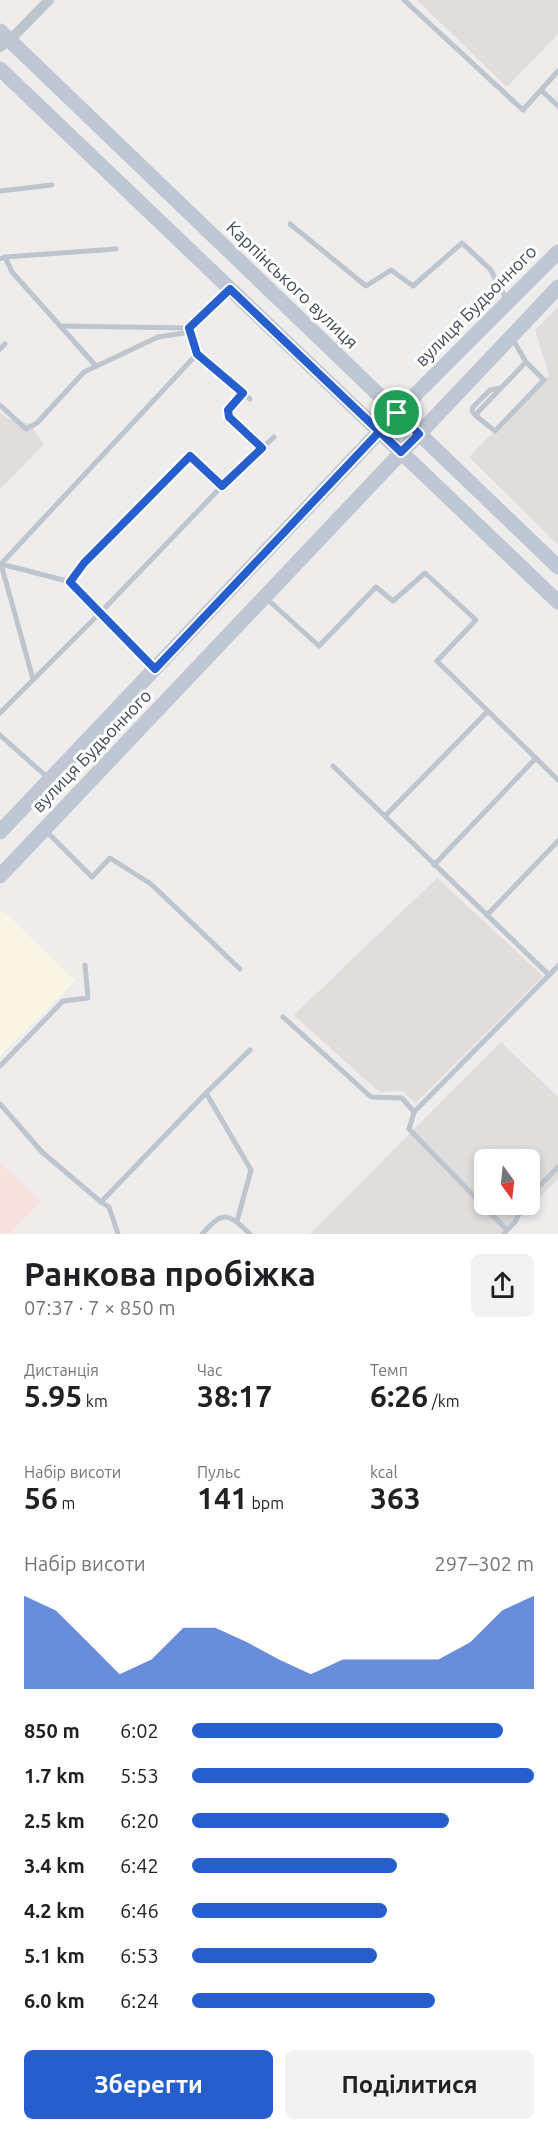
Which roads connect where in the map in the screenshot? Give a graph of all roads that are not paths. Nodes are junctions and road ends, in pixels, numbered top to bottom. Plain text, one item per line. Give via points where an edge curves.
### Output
1 (49, 0) edge
2 (404, 0) edge
3 (3, 39) edge
4 (0, 69) edge
5 (558, 71) edge
6 (542, 90) junction
7 (558, 105) edge
8 (52, 185) dead end
9 (0, 191) edge
10 (290, 224) dead end
11 (116, 249) dead end
12 (558, 252) edge
13 (2, 258) edge
14 (558, 287) edge
15 (230, 289) junction
16 (509, 302) junction
17 (60, 326) junction
18 (189, 328) junction
19 (511, 337) junction
20 (5, 344) dead end
21 (0, 349) edge
22 (197, 354) junction
23 (525, 362) junction
24 (96, 366) junction
25 (243, 393) junction
26 (250, 399) dead end
27 (0, 405) edge
28 (397, 413) junction
29 (380, 432) junction
30 (419, 434) junction
31 (274, 437) dead end
32 (262, 448) junction
33 (401, 452) junction
34 (222, 486) junction
35 (2, 564) junction
36 (558, 567) edge
37 (70, 582) junction
38 (266, 598) junction
39 (558, 602) edge
40 (100, 613) junction
41 (155, 669) junction
42 (33, 679) junction
43 (488, 711) junction
44 (0, 713) edge
45 (0, 735) edge
46 (536, 758) junction
47 (333, 766) dead end
48 (50, 780) junction
49 (558, 780) edge
50 (385, 816) junction
51 (45, 829) junction
52 (0, 832) edge
53 (558, 841) edge
54 (434, 864) junction
55 (0, 876) edge
56 (487, 915) junction
57 (85, 965) dead end
58 (558, 966) edge
59 (240, 969) dead end
60 (549, 975) junction
61 (284, 1017) dead end
62 (250, 1050) dead end
63 (0, 1066) edge
64 (206, 1093) junction
65 (0, 1104) edge
66 (414, 1112) junction
67 (558, 1167) edge
68 (540, 1186) edge
69 (101, 1203) junction
70 (518, 1215) edge
71 (237, 1221) junction
72 (506, 1232) edge
73 (118, 1234) edge
74 (202, 1234) edge
75 (250, 1234) edge

1 - 3 street
2 - 6 lane via 524,110
3 - 28 main road, Карпінського вулиця
4 - 15 main road
5 - 6 lane
6 - 7 lane
8 - 9 lane
10 - 16 lane via 366,286 391,270 413,286 462,243 490,269
11 - 13 lane
12 - 16 main road, вулиця Будьонного
13 - 17 lane
14 - 19 main road, вулиця Будьонного
15 - 18 lane
15 - 29 main road
16 - 28 main road, вулиця Будьонного
17 - 18 lane
17 - 24 lane
18 - 22 lane
18 - 24 lane
19 - 23 lane
19 - 30 main road, вулиця Будьонного
20 - 21 lane
22 - 25 lane
22 - 35 lane
23 - 23 lane via 544,380 495,431 472,411 473,407 490,390 501,387
24 - 27 lane via 84,372 37,423 26,429
25 - 26 lane
25 - 32 lane via 228,410 229,417
28 - 29 main road, вулиця Будьонного
28 - 30 main road, Карпінського вулиця
29 - 33 main road
29 - 41 main road, вулиця Будьонного
30 - 33 main road, вулиця Будьонного
30 - 36 main road, Карпінського вулиця
31 - 32 lane
32 - 34 lane
33 - 38 main road, вулиця Будьонного
33 - 39 main road
34 - 37 lane via 190,456
34 - 40 lane
35 - 37 lane
35 - 42 lane
37 - 40 lane
38 - 43 lane via 319,646 376,587 393,602 425,573 476,620 437,661
38 - 51 main road, вулиця Будьонного
40 - 41 lane
40 - 42 lane
41 - 48 main road, вулиця Будьонного
42 - 44 lane
43 - 46 lane
43 - 50 lane
45 - 48 lane via 34,770
46 - 49 lane
46 - 54 lane
47 - 50 lane
48 - 52 main road, вулиця Будьонного
50 - 54 lane
51 - 55 main road, вулиця Будьонного
51 - 59 lane via 92,878 110,858 151,884
53 - 56 lane
54 - 56 lane
56 - 60 lane
57 - 63 lane via 88,998 63,1001
58 - 60 lane
60 - 66 lane
61 - 66 lane via 371,1097 402,1098
62 - 64 lane
64 - 69 lane
64 - 71 lane via 251,1170
65 - 69 lane via 42,1152
66 - 72 lane via 409,1129
67 - 68 lane
69 - 73 lane via 110,1206
70 - 72 lane
71 - 74 lane via 216,1219
71 - 75 lane

